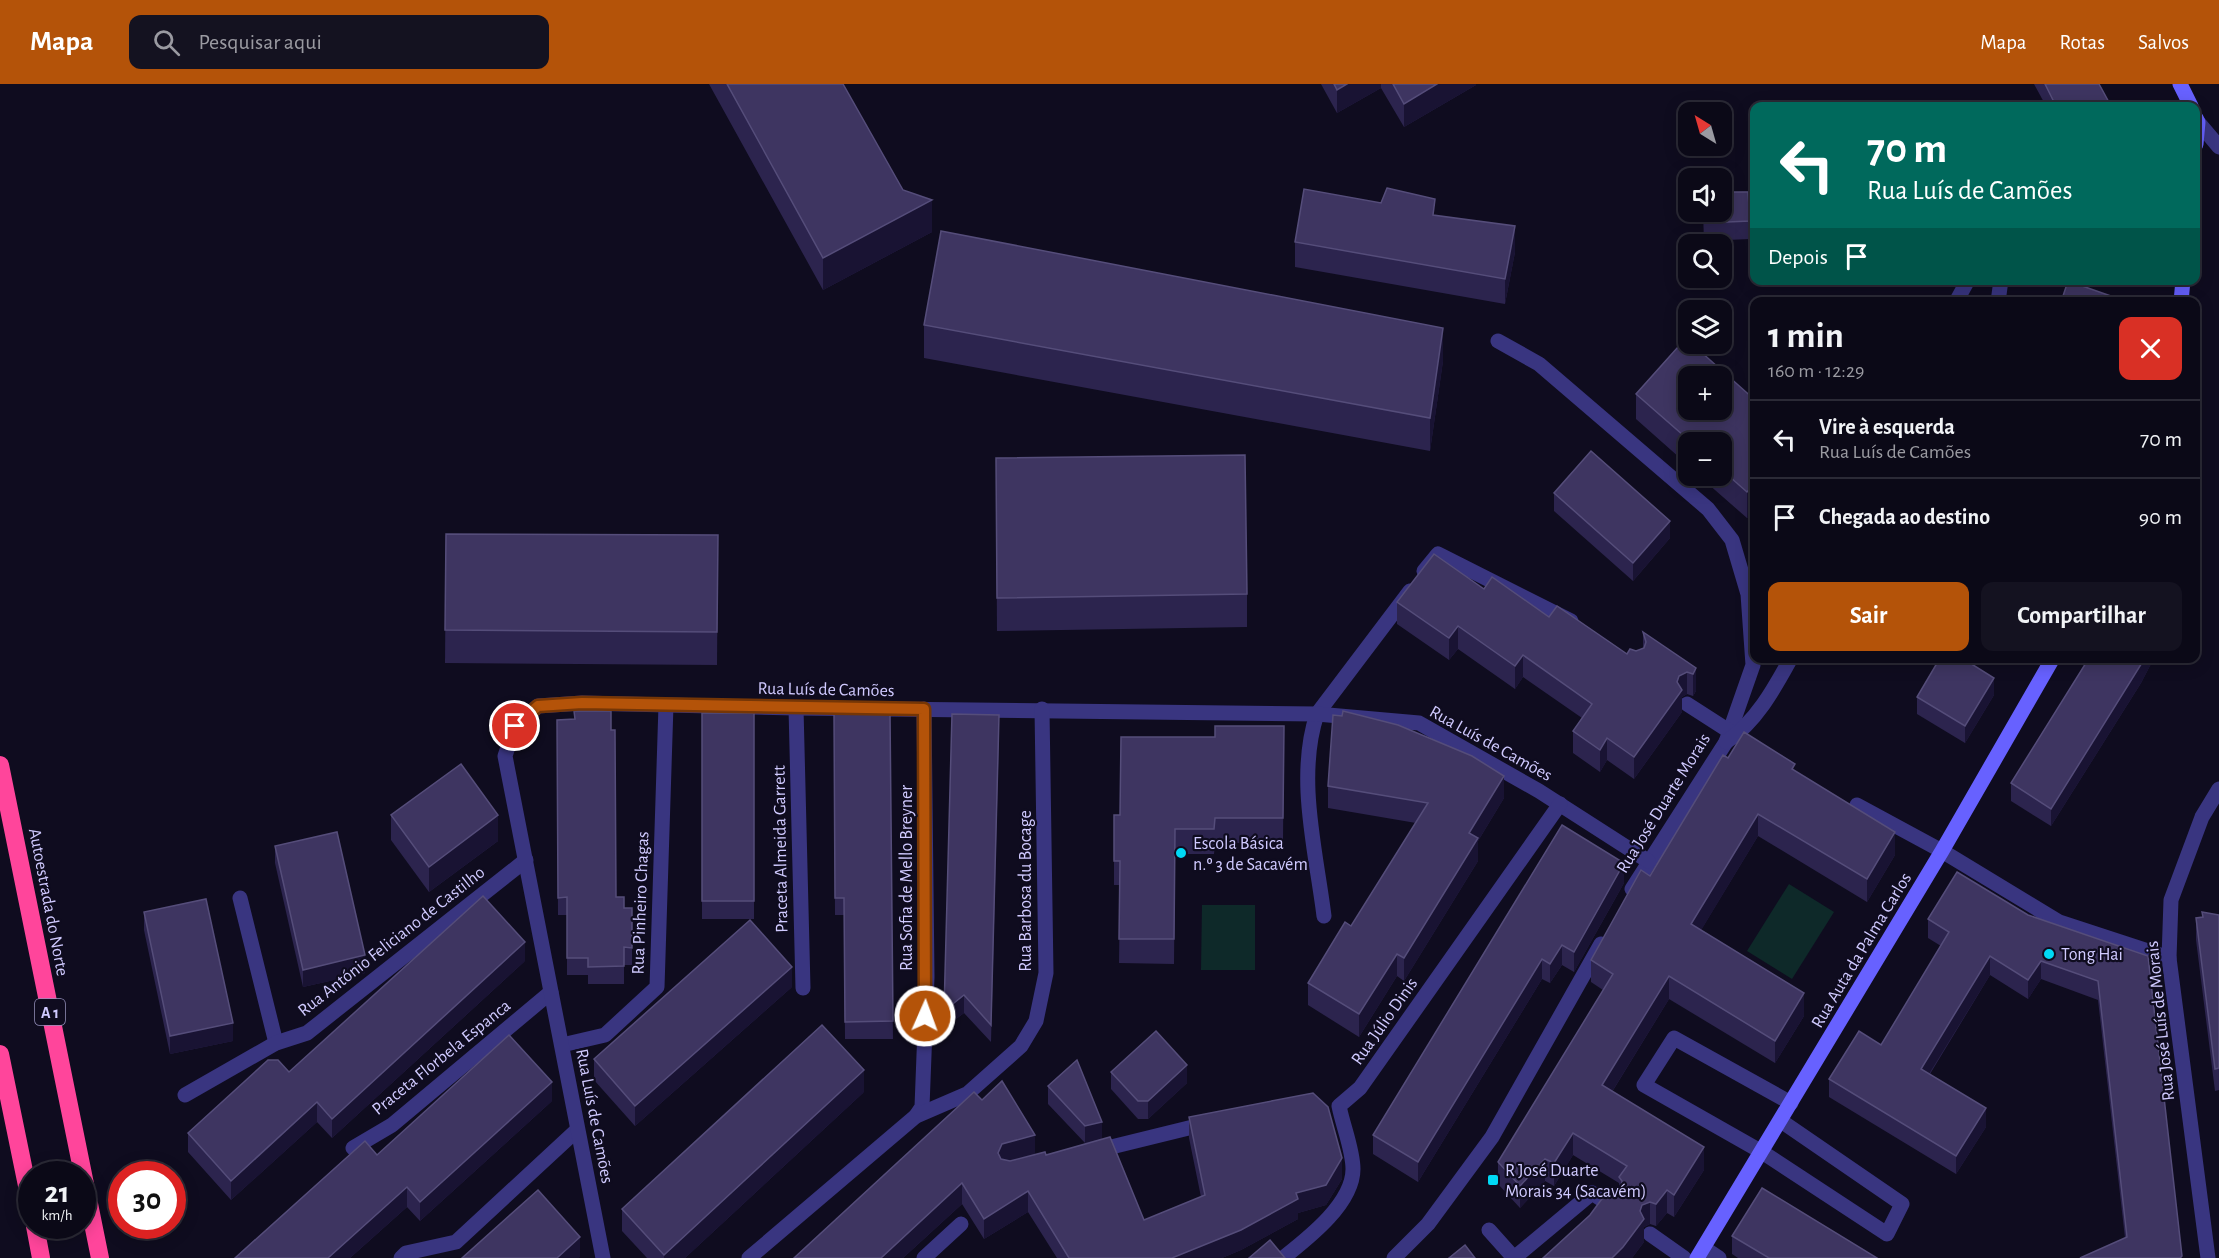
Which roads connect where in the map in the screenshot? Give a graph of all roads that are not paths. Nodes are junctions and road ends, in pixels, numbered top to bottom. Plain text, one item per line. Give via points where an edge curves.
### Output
1 (2180, 84) edge
2 (2189, 102) edge
3 (2200, 124) edge
4 (2219, 147) edge
5 (1750, 199) edge
6 (1732, 200) edge
7 (1498, 340) dead end
8 (1750, 622) edge
9 (1581, 626) edge
10 (1753, 663) edge
11 (1788, 663) edge
12 (2051, 663) edge
13 (1687, 704) dead end
14 (666, 705) junction
15 (796, 708) junction
16 (924, 709) junction
17 (1042, 709) junction
18 (1317, 714) junction
19 (1728, 736) junction
20 (0, 765) edge
21 (2219, 789) edge
22 (1560, 804) junction
23 (1857, 805) dead end
24 (1942, 851) junction
25 (526, 860) junction
26 (1648, 861) junction
27 (240, 898) dead end
28 (1625, 902) edge
29 (1324, 916) dead end
30 (1608, 932) edge
31 (2169, 958) junction
32 (803, 988) dead end
33 (551, 992) junction
34 (276, 1043) junction
35 (562, 1045) junction
36 (0, 1054) edge
37 (185, 1095) dead end
38 (1791, 1103) junction
39 (1322, 1104) edge
40 (1339, 1106) junction
41 (916, 1116) junction
42 (1229, 1118) edge
43 (1781, 1121) junction
44 (577, 1130) junction
45 (353, 1148) edge
46 (1762, 1152) junction
47 (1081, 1155) edge
48 (22, 1161) edge
49 (1612, 1207) edge
50 (961, 1224) dead end
51 (1489, 1230) dead end
52 (1650, 1234) dead end
53 (37, 1239) edge
54 (1700, 1253) edge
55 (41, 1258) edge
56 (100, 1258) edge
57 (401, 1258) edge
58 (603, 1258) edge
59 (749, 1258) edge
60 (924, 1258) edge
61 (1283, 1258) edge
62 (1394, 1258) edge
63 (1514, 1258) edge
64 (1684, 1258) edge
65 (1719, 1258) edge
66 (2208, 1258) edge

1 - 2 street
3 - 4 street
5 - 6 street
7 - 8 street, Rua José Duarte Morais via 1539,364 1708,509 1732,540 1748,594
9 - 18 street via 1438,554
10 - 19 street, Rua José Duarte Morais
11 - 19 street via 1740,732
12 - 24 street, Rua Auta da Palma Carlos
13 - 19 street
14 - 15 street, Rua Luís de Camões
14 - 25 street, Rua Luís de Camões via 538,706 515,726 505,756
14 - 35 street, Rua Pinheiro Chagas via 657,987 605,1035
15 - 16 street, Rua Luís de Camões
15 - 32 street, Praceta Almeida Garrett
16 - 17 street, Rua Luís de Camões
16 - 41 street, Rua Sofia de Mello Breyner via 927,976 922,1107
17 - 18 street, Rua Luís de Camões
17 - 41 street, Rua Barbosa du Bocage via 1046,973 1036,1021 1020,1046 967,1094
18 - 22 street, Rua Luís de Camões via 1419,723
18 - 29 street via 1310,734 1311,821
19 - 26 street, Rua José Duarte Morais
20 - 56 highway, Autoestrada do Norte / A 1
21 - 31 street, Rua José Luís de Morais via 2202,817 2171,900
22 - 26 street, Rua Luís de Camões
22 - 40 street, Rua Júlio Dinis via 1360,1088
23 - 24 street
24 - 31 street via 2059,922
24 - 38 street, Rua Auta da Palma Carlos
25 - 33 street, Rua Luís de Camões
25 - 34 street, Rua António Feliciano de Castilho via 307,1033
26 - 28 street, Rua José Duarte Morais
27 - 34 street, Rua António Feliciano de Castilho
30 - 62 street via 1492,1137 1428,1224
31 - 66 street, Rua José Luís de Morais
33 - 35 street, Rua Luís de Camões
33 - 45 street, Praceta Florbela Espanca via 392,1125
34 - 37 street, Rua António Feliciano de Castilho
35 - 44 street, Rua Luís de Camões
36 - 48 highway
38 - 43 street, Rua Auta da Palma Carlos
38 - 46 street via 1674,1038 1644,1085
39 - 40 street
40 - 61 street via 1354,1170 1344,1198 1317,1231
41 - 59 street, Rua Barbosa du Bocage
42 - 47 street
43 - 46 street, Rua Auta da Palma Carlos
43 - 46 street via 1902,1204 1887,1234
44 - 57 street via 456,1242 406,1253
44 - 58 street, Rua Luís de Camões
46 - 54 street, Rua Auta da Palma Carlos
49 - 63 street via 1592,1192
50 - 60 street
51 - 63 street
52 - 64 street
53 - 55 highway
54 - 65 street

